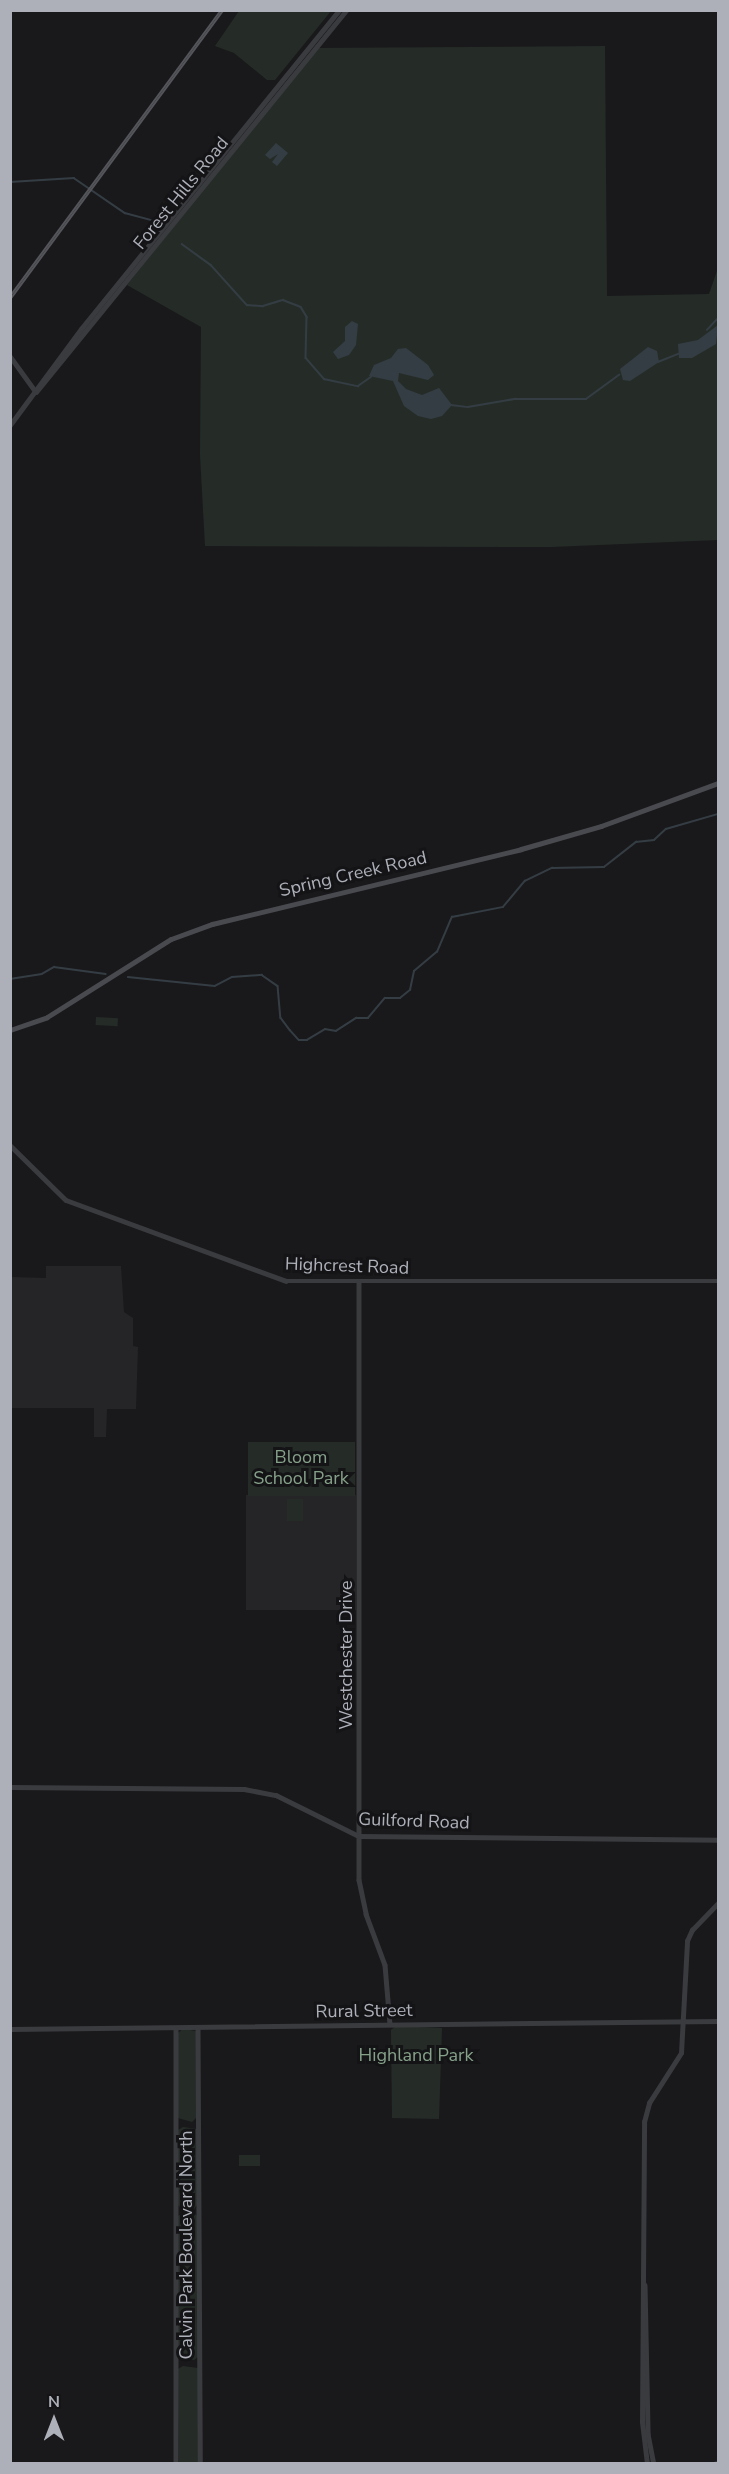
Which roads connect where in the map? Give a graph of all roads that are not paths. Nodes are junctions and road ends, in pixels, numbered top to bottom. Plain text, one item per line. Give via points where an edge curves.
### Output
1 (339, 10) edge
2 (346, 10) edge
3 (258, 113) junction
4 (10, 356) edge
5 (36, 392) junction
6 (10, 424) edge
7 (718, 783) edge
8 (10, 1030) edge
9 (10, 1145) edge
10 (718, 1281) edge
11 (359, 1282) junction
12 (10, 1787) edge
13 (359, 1836) junction
14 (718, 1840) edge
15 (718, 1903) edge
16 (686, 2021) junction
17 (718, 2021) edge
18 (390, 2024) junction
19 (198, 2027) junction
20 (176, 2028) junction
21 (10, 2029) edge
22 (645, 2285) junction
23 (176, 2463) edge
24 (200, 2463) edge
25 (648, 2463) edge
26 (654, 2463) edge

1 - 3 street, Forest Hills Road
2 - 3 street, Forest Hills Road
3 - 5 street, Forest Hills Road
4 - 5 street
5 - 6 street, Forest Hills Road
7 - 8 main road, Spring Creek Road via 601,826 521,849 212,924 171,939 47,1017
9 - 11 street, Highcrest Road via 66,1200 286,1281
10 - 11 street, Highcrest Road
11 - 13 street, Westchester Drive
12 - 13 street, Guilford Road via 244,1789 276,1795
13 - 14 street, Guilford Road
13 - 18 street, Westchester Drive via 362,1898 385,1965
15 - 16 street via 692,1930 687,1941
16 - 17 street, Rural Street
16 - 18 street, Rural Street
16 - 22 street via 681,2053 649,2103 644,2122
18 - 19 street, Rural Street
19 - 20 street, Rural Street
19 - 24 street, Calvin Park Boulevard North
20 - 21 street, Rural Street
20 - 23 street, Calvin Park Boulevard North
22 - 25 street via 642,2422
22 - 26 street via 648,2434

